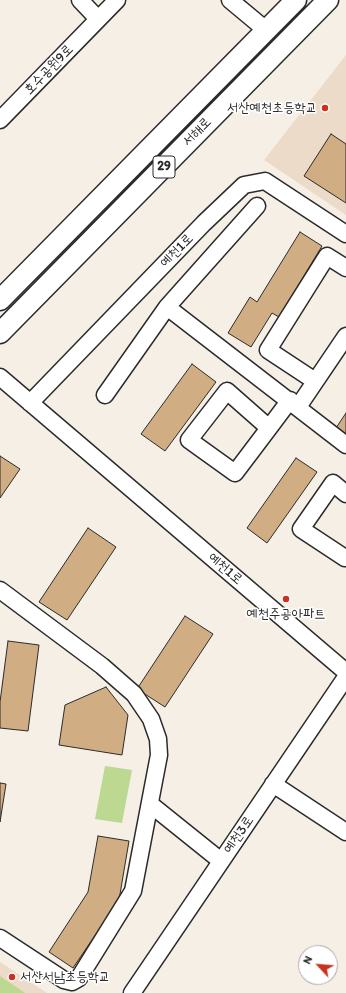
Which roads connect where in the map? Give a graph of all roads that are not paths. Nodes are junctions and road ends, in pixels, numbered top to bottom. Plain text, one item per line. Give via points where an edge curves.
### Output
1 (80, 0) edge
2 (117, 0) edge
3 (230, 0) edge
4 (296, 0) edge
5 (328, 0) edge
6 (98, 19) junction
7 (266, 30) junction
8 (0, 120) edge
9 (257, 206) dead end
10 (346, 234) edge
11 (346, 268) edge
12 (0, 300) edge
13 (168, 307) junction
14 (0, 333) edge
15 (346, 336) edge
16 (0, 377) edge
17 (315, 381) junction
18 (105, 395) dead end
19 (30, 403) junction
20 (294, 403) junction
21 (269, 428) junction
22 (346, 445) edge
23 (346, 494) edge
24 (346, 557) edge
25 (0, 590) edge
26 (346, 672) edge
27 (346, 677) edge
28 (273, 784) junction
29 (150, 804) junction
30 (346, 832) edge
31 (221, 861) junction
32 (0, 938) edge
33 (132, 993) edge

1 - 6 street
2 - 6 street, 호수공원9로
3 - 7 street
4 - 7 main road, 서해로 / 29
5 - 14 main road, 서해로 / 29
6 - 8 street, 호수공원9로
7 - 12 main road, 서해로 / 29
9 - 13 street
10 - 19 street, 예천1로 via 265,182 244,185
11 - 17 street via 327,256 268,350
13 - 18 street
13 - 20 street
15 - 17 street
16 - 19 street, 예천1로
17 - 20 street
19 - 26 street, 예천1로
20 - 21 street
20 - 22 street
21 - 21 street via 235,473 189,440 227,391
23 - 24 street via 333,484 301,529
25 - 29 street via 102,666 140,701 151,719 159,748
27 - 28 street, 예천3로
28 - 30 street
28 - 31 street, 예천3로
29 - 31 street
29 - 32 street via 133,891 76,981 68,982 60,978
31 - 33 street, 예천3로

